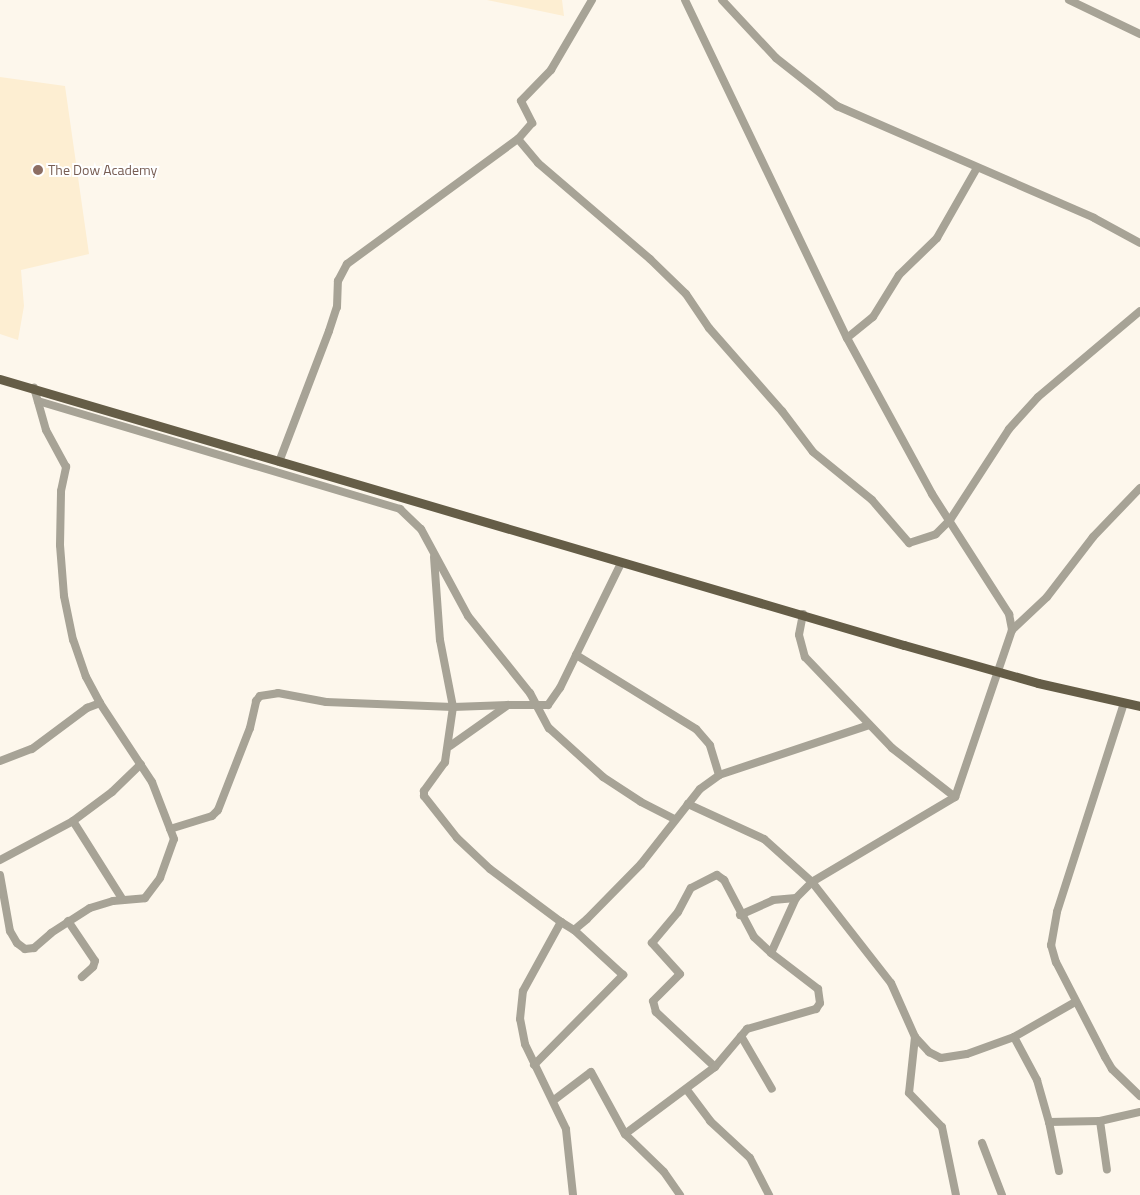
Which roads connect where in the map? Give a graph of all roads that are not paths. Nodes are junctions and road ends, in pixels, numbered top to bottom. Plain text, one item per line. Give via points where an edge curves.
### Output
1 (592, 0) edge
2 (685, 0) edge
3 (722, 0) edge
4 (1069, 0) edge
5 (1140, 34) edge
6 (518, 139) junction
7 (977, 168) junction
8 (1140, 243) edge
9 (1140, 311) edge
10 (847, 338) junction
11 (0, 379) edge
12 (34, 388) junction
13 (38, 402) junction
14 (279, 462) junction
15 (1140, 488) edge
16 (950, 520) junction
17 (434, 555) junction
18 (621, 563) junction
19 (803, 614) junction
20 (1012, 630) junction
21 (576, 655) junction
22 (996, 670) junction
23 (100, 703) junction
24 (1124, 703) junction
25 (508, 706) junction
26 (537, 706) junction
27 (1140, 706) edge
28 (454, 707) junction
29 (869, 725) junction
30 (450, 746) junction
31 (0, 761) edge
32 (141, 764) junction
33 (720, 775) junction
34 (955, 797) junction
35 (688, 804) junction
36 (675, 818) junction
37 (73, 822) junction
38 (170, 828) junction
39 (0, 860) edge
40 (0, 875) edge
41 (812, 882) junction
42 (796, 898) junction
43 (123, 900) junction
44 (740, 915) junction
45 (68, 921) junction
46 (561, 922) junction
47 (574, 930) junction
48 (771, 953) junction
49 (82, 977) dead end
50 (1075, 1002) junction
51 (741, 1036) junction
52 (915, 1037) junction
53 (1014, 1037) junction
54 (534, 1065) junction
55 (715, 1068) junction
56 (772, 1089) dead end
57 (687, 1090) junction
58 (1140, 1096) edge
59 (554, 1100) junction
60 (1140, 1112) edge
61 (1100, 1121) junction
62 (1049, 1122) junction
63 (625, 1134) junction
64 (982, 1143) dead end
65 (1107, 1170) dead end
66 (1059, 1171) dead end
67 (574, 1195) edge
68 (680, 1195) edge
69 (769, 1195) edge
70 (956, 1195) edge
71 (1002, 1195) edge

1 - 6 street via 551,70 521,101 532,123
2 - 10 street
3 - 7 street via 776,58 837,106
4 - 5 street
6 - 14 street via 347,264 338,281 337,307 329,331
6 - 16 street via 538,163 686,294 710,328 813,452 872,500 904,539 909,543 936,534
7 - 8 street via 1094,218
7 - 10 street via 937,238 899,275 873,317
9 - 16 street via 1038,397 1009,429
10 - 16 street via 896,431
11 - 12 main road
12 - 13 street
12 - 14 main road
13 - 17 street via 400,509 421,529
13 - 23 street via 46,430 66,467 60,518 68,623 79,661
14 - 18 main road
15 - 20 street via 1093,537 1047,597
16 - 20 street via 1009,614
17 - 26 street via 468,616
17 - 28 street via 440,640
18 - 19 main road
18 - 21 street
19 - 22 main road
19 - 29 street via 799,634 805,656
20 - 22 street
21 - 26 street via 555,698 548,704
21 - 33 street via 696,728 710,745
22 - 24 main road
22 - 34 street
23 - 31 street via 87,708 32,749
23 - 32 street
24 - 27 main road
24 - 50 street via 1051,931 1056,962
25 - 26 street
25 - 28 street
25 - 30 street
26 - 36 street via 548,728 603,777 641,802
28 - 30 street
28 - 38 street via 326,702 278,694 260,696 218,810 212,816
29 - 33 street
29 - 34 street via 905,759
30 - 46 street via 441,770 424,791 424,796 457,838 490,870
32 - 37 street
32 - 38 street
33 - 35 street via 700,789
34 - 41 street
35 - 36 street
35 - 41 street via 764,839
36 - 47 street via 641,864
37 - 39 street
37 - 43 street
38 - 43 street via 174,839 153,892 146,898
40 - 45 street via 10,931 17,944 25,949 34,948
41 - 42 street
41 - 52 street via 891,983
42 - 44 street via 773,900
42 - 48 street
43 - 45 street via 100,904
44 - 48 street via 758,942
44 - 55 street via 721,876 712,876 691,888 678,912 652,943 680,974 653,1001 656,1012
45 - 49 street via 95,961
46 - 47 street
46 - 54 street via 530,976 520,1003 522,1030
47 - 54 street via 624,975
48 - 51 street via 813,982 818,989 820,1003 809,1012 754,1025
50 - 53 street
50 - 58 street via 1112,1069
51 - 55 street
51 - 56 street
52 - 53 street via 930,1052 947,1059
52 - 70 street via 909,1094 942,1127
53 - 62 street via 1037,1080
54 - 59 street
55 - 57 street
57 - 63 street
57 - 69 street via 710,1121 750,1158
59 - 63 street via 591,1072
59 - 67 street via 566,1129
60 - 61 street
61 - 62 street
61 - 65 street
62 - 66 street
63 - 68 street via 664,1172
64 - 71 street

